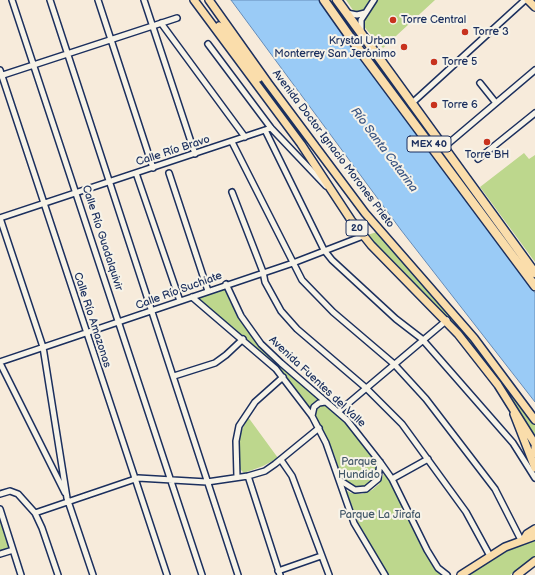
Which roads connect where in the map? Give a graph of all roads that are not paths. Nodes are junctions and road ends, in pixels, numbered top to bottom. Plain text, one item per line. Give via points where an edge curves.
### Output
1 (12, 0) edge
2 (50, 0) edge
3 (98, 0) edge
4 (144, 0) edge
5 (194, 0) edge
6 (200, 0) edge
7 (209, 0) edge
8 (324, 0) edge
9 (337, 0) edge
10 (374, 0) edge
11 (525, 0) edge
12 (528, 0) edge
13 (535, 7) edge
14 (346, 13) junction
15 (365, 13) junction
16 (177, 18) dead end
17 (161, 23) junction
18 (152, 26) junction
19 (361, 34) junction
20 (110, 40) junction
21 (208, 44) dead end
22 (68, 54) junction
23 (35, 65) junction
24 (535, 70) edge
25 (1, 74) edge
26 (268, 83) junction
27 (480, 83) dead end
28 (496, 103) junction
29 (411, 104) junction
30 (535, 114) edge
31 (271, 128) junction
32 (265, 130) junction
33 (245, 137) junction
34 (232, 142) junction
35 (443, 148) junction
36 (195, 154) junction
37 (478, 158) dead end
38 (153, 168) junction
39 (136, 173) junction
40 (169, 173) dead end
41 (110, 181) junction
42 (330, 190) junction
43 (77, 192) junction
44 (232, 192) dead end
45 (43, 203) junction
46 (0, 218) edge
47 (363, 236) junction
48 (324, 250) junction
49 (293, 263) junction
50 (263, 272) junction
51 (535, 273) edge
52 (226, 284) junction
53 (535, 286) edge
54 (208, 290) junction
55 (192, 297) junction
56 (180, 301) junction
57 (152, 311) junction
58 (446, 320) junction
59 (119, 322) junction
60 (86, 333) junction
61 (243, 339) junction
62 (422, 339) junction
63 (43, 347) junction
64 (0, 362) edge
65 (281, 363) junction
66 (394, 364) junction
67 (276, 369) junction
68 (174, 376) junction
69 (283, 377) junction
70 (366, 388) junction
71 (325, 402) junction
72 (511, 404) junction
73 (338, 412) junction
74 (312, 416) junction
75 (535, 420) edge
76 (319, 428) junction
77 (535, 445) edge
78 (535, 454) edge
79 (428, 459) junction
80 (281, 460) junction
81 (380, 462) junction
82 (535, 468) edge
83 (248, 476) junction
84 (237, 477) junction
85 (392, 478) junction
86 (535, 478) edge
87 (135, 479) junction
88 (169, 479) junction
89 (339, 479) junction
90 (207, 482) junction
91 (0, 494) edge
92 (68, 500) junction
93 (0, 509) edge
94 (34, 512) junction
95 (534, 531) edge
96 (523, 540) junction
97 (13, 550) junction
98 (0, 554) edge
99 (321, 556) junction
100 (490, 556) junction
101 (535, 561) edge
102 (279, 573) edge
103 (21, 575) edge
104 (58, 575) edge
105 (93, 575) edge
106 (167, 575) edge
107 (202, 575) edge
108 (238, 575) edge
109 (329, 575) edge
110 (385, 575) edge
111 (447, 575) edge
112 (461, 575) edge
113 (517, 575) edge

1 - 23 street, Calle Río Guadalquivir
2 - 22 street
3 - 20 street
4 - 18 street
5 - 42 main road, Avenida Doctor Ignacio Morones Prieto / 20 via 300,144
6 - 26 main road via 256,74
7 - 26 main road, Avenida Doctor Ignacio Morones Prieto / 20
8 - 53 highway, MEX 40
9 - 14 highway, MEX 40
10 - 15 street
11 - 29 street
12 - 13 main road
14 - 15 street
14 - 19 highway, MEX 40
15 - 19 street via 360,25
16 - 17 street
17 - 18 street
17 - 33 street
18 - 20 street
18 - 36 street
19 - 29 highway, MEX 40
20 - 22 street
20 - 38 street
21 - 31 street
22 - 23 street
22 - 41 street
23 - 25 street
23 - 43 street, Calle Río Guadalquivir
24 - 28 street
25 - 45 street, Calle Río Amazonas
26 - 75 main road, Avenida Doctor Ignacio Morones Prieto / 20 via 365,213 474,338
27 - 28 street
28 - 35 street
29 - 35 highway, MEX 40
30 - 37 street
31 - 32 street, Calle Río Bravo
31 - 42 street
32 - 33 street, Calle Río Bravo
32 - 48 street
33 - 34 street, Calle Río Bravo
34 - 36 street, Calle Río Bravo
34 - 49 street
35 - 51 highway, MEX 40
36 - 38 street, Calle Río Bravo
38 - 39 street, Calle Río Bravo
39 - 41 street, Calle Río Bravo
39 - 56 street
40 - 54 street
41 - 43 street, Calle Río Bravo
41 - 57 street
42 - 47 main road, Avenida Doctor Ignacio Morones Prieto / 20
43 - 45 street, Calle Río Bravo
43 - 59 street, Calle Río Guadalquivir
44 - 50 street
45 - 46 street, Calle Río Bravo
45 - 60 street, Calle Río Amazonas
46 - 63 street
47 - 48 street, Calle Río Suchiate
47 - 58 main road, Avenida Doctor Ignacio Morones Prieto / 20
48 - 49 street, Calle Río Suchiate
48 - 62 street via 360,288
49 - 50 street, Calle Río Suchiate
49 - 66 street via 302,280 319,299
50 - 52 street, Calle Río Suchiate
50 - 70 street via 270,294 288,320
52 - 54 street, Calle Río Suchiate
52 - 65 street, Avenida Fuentes del Valle via 248,328
54 - 55 street, Calle Río Suchiate
55 - 56 street, Calle Río Suchiate
55 - 61 street
56 - 57 street, Calle Río Suchiate
57 - 59 street, Calle Río Suchiate
57 - 68 street
58 - 62 street
58 - 72 main road, Avenida Doctor Ignacio Morones Prieto / 20
59 - 60 street, Calle Río Suchiate
59 - 88 street, Calle Río Guadalquivir
60 - 63 street, Calle Río Suchiate
60 - 87 street, Calle Río Amazonas
61 - 67 street
61 - 68 street via 215,363
62 - 66 street
62 - 86 street via 513,443
63 - 64 street, Calle Río Suchiate
63 - 92 street
64 - 92 street
65 - 67 street
65 - 71 street, Avenida Fuentes del Valle
66 - 70 street
66 - 96 street via 426,399 488,479
67 - 69 street
68 - 90 street
69 - 74 street
69 - 84 street via 255,402 239,426 236,441
70 - 73 street
70 - 79 street via 402,424
71 - 73 street, Avenida Fuentes del Valle
71 - 74 street via 314,406
72 - 77 main road, Avenida Doctor Ignacio Morones Prieto / 20
72 - 82 main road
73 - 81 street, Avenida Fuentes del Valle
74 - 76 street
76 - 80 street
76 - 89 street
77 - 78 main road
79 - 85 street
79 - 100 street via 466,512
80 - 83 street via 264,471
80 - 99 street via 292,476
81 - 85 street, Avenida Fuentes del Valle
81 - 89 street via 378,479 366,489 356,490 344,485
83 - 84 street
83 - 102 street
84 - 90 street
85 - 111 street, Avenida Fuentes del Valle via 427,550 438,568
87 - 88 street
87 - 92 street
87 - 106 street, Calle Río Amazonas
88 - 90 street
88 - 107 street, Calle Río Guadalquivir
89 - 110 street via 354,523
90 - 108 street
91 - 94 street via 10,491 18,494
92 - 94 street
92 - 105 street
93 - 97 street
94 - 104 street
95 - 96 main road via 527,534
96 - 100 main road via 505,546
97 - 98 street
97 - 103 street
99 - 102 street
99 - 109 street
100 - 112 main road
101 - 113 main road

